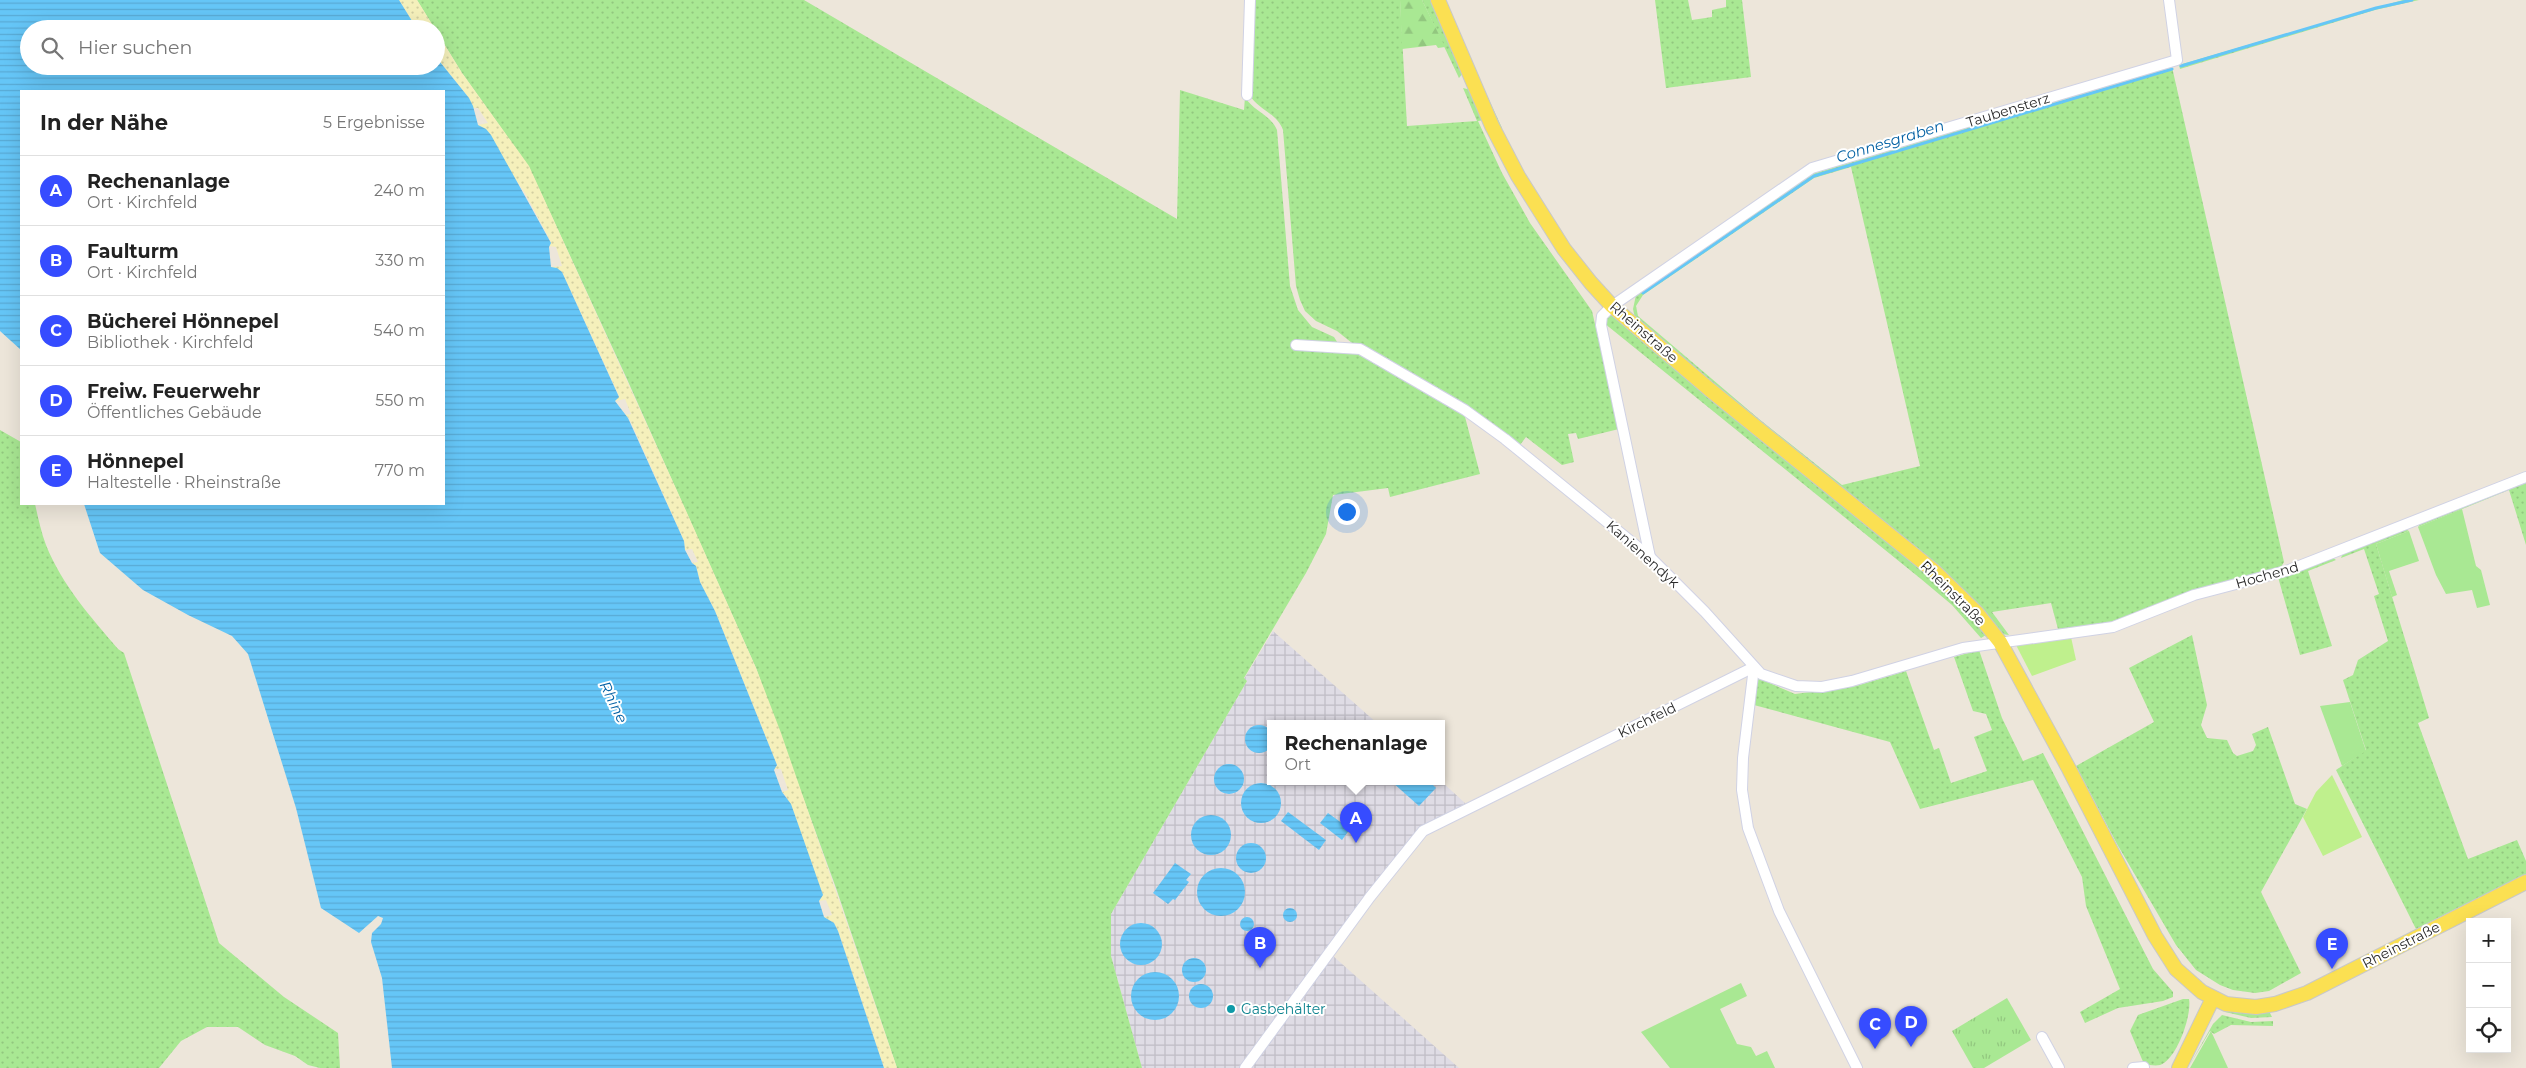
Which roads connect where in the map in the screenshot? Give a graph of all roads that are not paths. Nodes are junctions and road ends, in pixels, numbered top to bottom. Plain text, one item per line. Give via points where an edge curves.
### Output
1 (1250, 0) edge
2 (1438, 0) edge
3 (2169, 0) edge
4 (1247, 96) dead end
5 (1612, 306) junction
6 (1296, 345) dead end
7 (2526, 477) edge
8 (1650, 557) junction
9 (2000, 642) junction
10 (1754, 667) junction
11 (2526, 882) edge
12 (2213, 998) junction
13 (2042, 1037) dead end
14 (2144, 1067) dead end
15 (1245, 1068) edge
16 (1856, 1068) edge
17 (2059, 1068) edge
18 (2133, 1068) edge
19 (2178, 1068) edge

1 - 4 street
2 - 5 main road, Rheinstraße via 1492,126 1532,200 1564,249
3 - 5 street, Taubensterz via 2177,60 1812,168
5 - 8 street via 1602,316 1601,325
5 - 9 main road, Rheinstraße via 1934,571 1977,613
6 - 8 street, Kanienendyk via 1360,349 1411,377 1505,439
7 - 9 street, Hochend via 2289,570 2194,595 2113,627
8 - 10 street, Kanienendyk
9 - 10 street, Kanienendyk via 1963,648 1822,687 1796,686 1761,674
9 - 12 main road, Rheinstraße via 2168,958 2189,982
10 - 15 street, Kirchfeld via 1423,831 1381,881
10 - 16 street via 1743,758 1742,790 1748,828 1779,911
11 - 12 main road, Rheinstraße via 2307,993 2256,1007 2226,1004
12 - 19 main road
13 - 17 street
14 - 18 street

